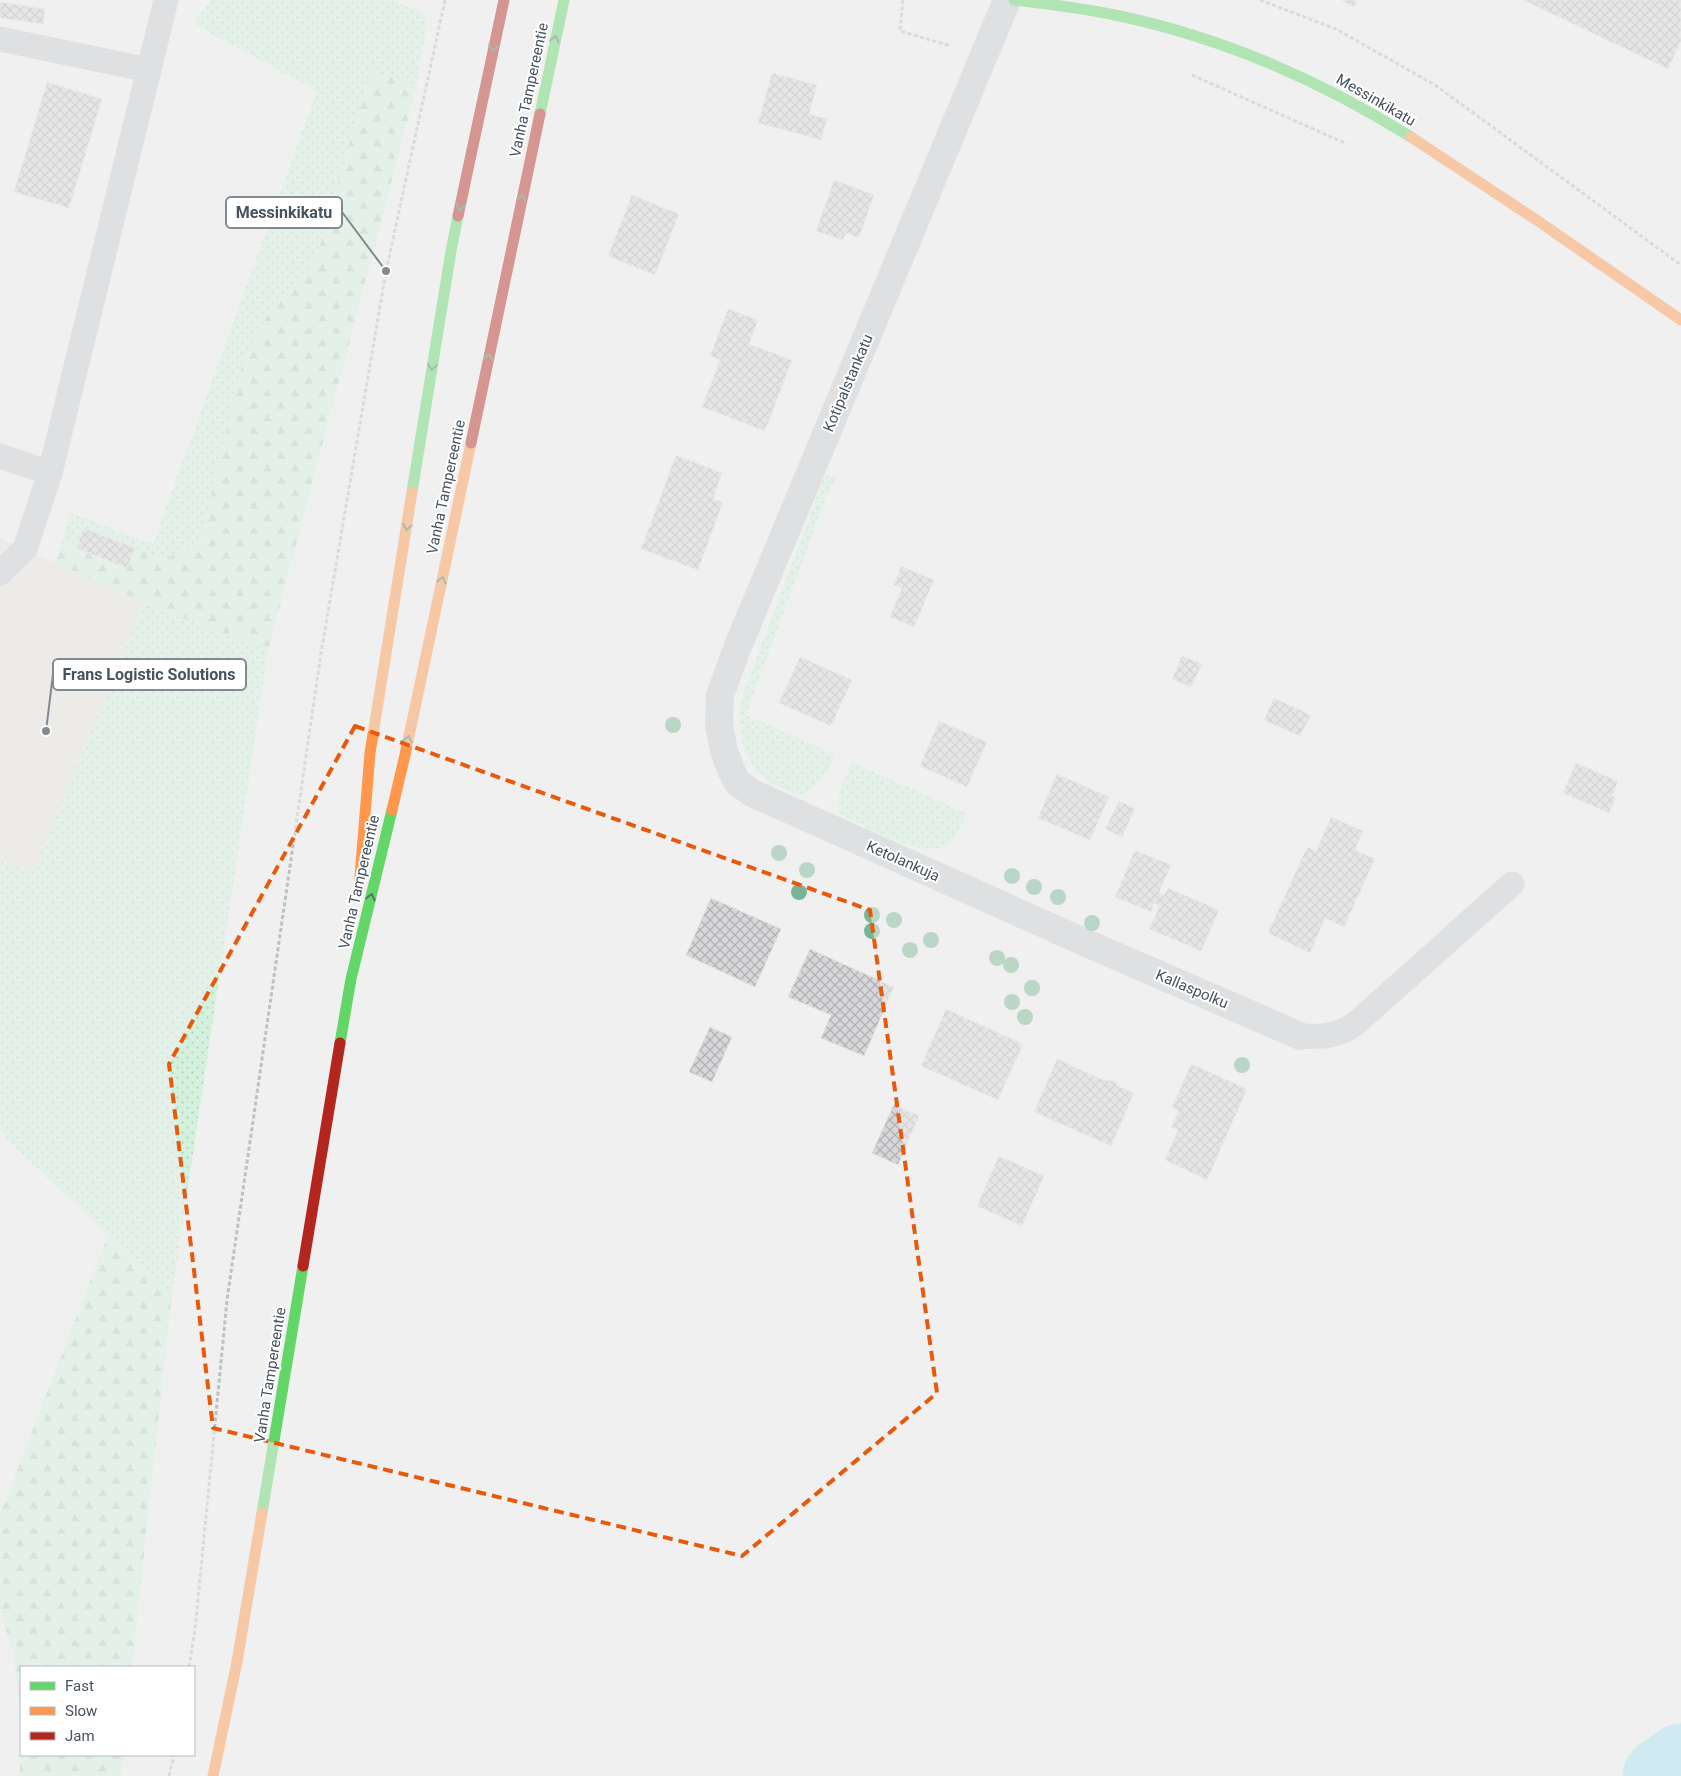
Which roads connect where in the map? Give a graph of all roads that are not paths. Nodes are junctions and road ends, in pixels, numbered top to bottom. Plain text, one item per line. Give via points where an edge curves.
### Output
1 (166, 0) edge
2 (504, 0) edge
3 (564, 0) edge
4 (1007, 0) edge
5 (1014, 0) edge
6 (0, 39) edge
7 (149, 70) junction
8 (1681, 320) edge
9 (0, 456) edge
10 (50, 472) junction
11 (0, 573) edge
12 (731, 770) joint
13 (1512, 884) dead end
14 (1084, 942) joint
15 (351, 979) junction
16 (1300, 1036) joint
17 (213, 1776) edge

1 - 7 lane
2 -> 15 main road, Vanha Tampereentie via 451,251 372,743
15 -> 3 main road, Vanha Tampereentie via 405,755
4 - 12 street, Kotipalstankatu via 720,695 719,724
5 - 8 main road, Messinkikatu via 1089,10 1151,24 1214,42 1294,73 1344,97 1402,131 1503,196
6 - 7 lane
7 - 10 lane
9 - 10 lane
10 - 11 lane via 25,549
12 - 14 street, Ketolankuja via 737,782 752,793
13 - 16 lane via 1354,1025 1323,1037
14 - 16 street, Kallaspolku
15 - 17 main road, Vanha Tampereentie via 237,1662

